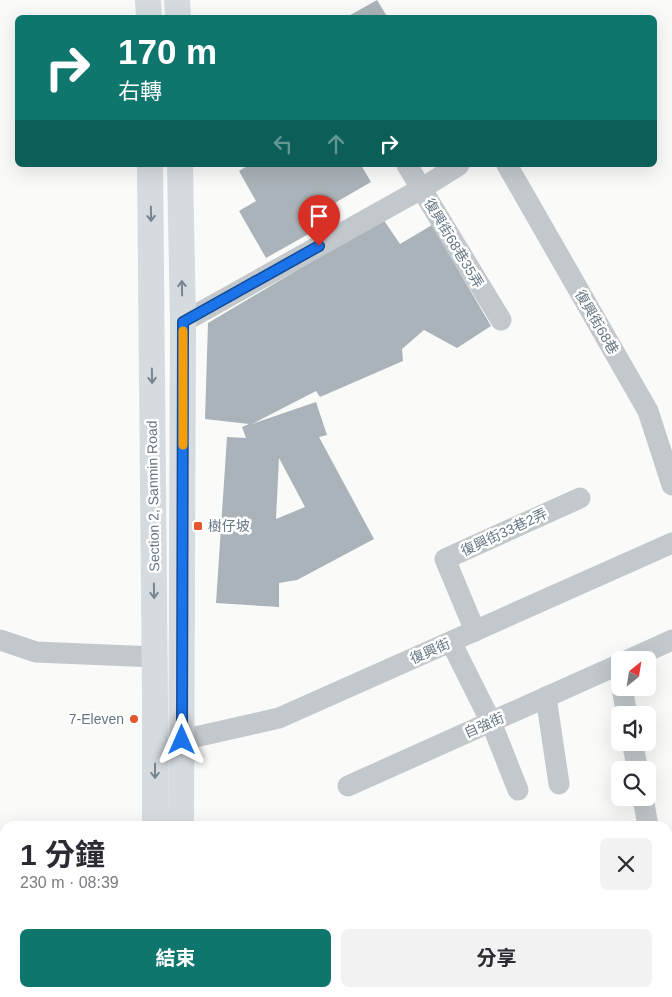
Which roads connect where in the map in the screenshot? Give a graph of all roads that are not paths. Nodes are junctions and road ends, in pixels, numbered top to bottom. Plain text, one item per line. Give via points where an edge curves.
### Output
1 (148, 0) edge
2 (149, 15) edge
3 (150, 167) edge
4 (180, 167) edge
5 (408, 167) edge
6 (456, 167) edge
7 (507, 167) edge
8 (421, 189) junction
9 (501, 320) dead end
10 (183, 322) junction
11 (672, 485) edge
12 (580, 498) dead end
13 (672, 543) edge
14 (475, 631) junction
15 (0, 640) edge
16 (672, 640) edge
17 (451, 642) junction
18 (651, 651) edge
19 (155, 657) junction
20 (611, 670) edge
21 (546, 697) junction
22 (491, 722) junction
23 (182, 740) junction
24 (559, 784) dead end
25 (348, 786) dead end
26 (518, 790) dead end
27 (644, 806) edge
28 (155, 821) edge
29 (181, 821) edge
30 (647, 821) edge

1 - 2 main road
3 -> 19 main road, Section 2, Sanmin Road
10 -> 4 main road, Section 2, Sanmin Road
5 - 8 lane, 復興街68巷35弄
6 - 8 lane
7 - 11 lane, 復興街68巷 via 648,411
8 - 9 lane, 復興街68巷35弄
8 - 10 lane
10 - 23 main road, Section 2, Sanmin Road
12 - 14 lane, 復興街33巷2弄 via 445,559
13 - 14 lane, 復興街
14 - 17 lane, 復興街
15 - 19 lane via 36,652
16 - 18 lane, 自強街
17 - 22 lane
17 - 23 lane, 復興街 via 279,718
19 -> 28 main road, Section 2, Sanmin Road
20 - 21 lane, 自強街
21 - 22 lane, 自強街
21 - 24 lane
22 - 25 lane, 自強街
22 - 26 lane
23 - 29 main road, Section 2, Sanmin Road
27 - 30 lane

